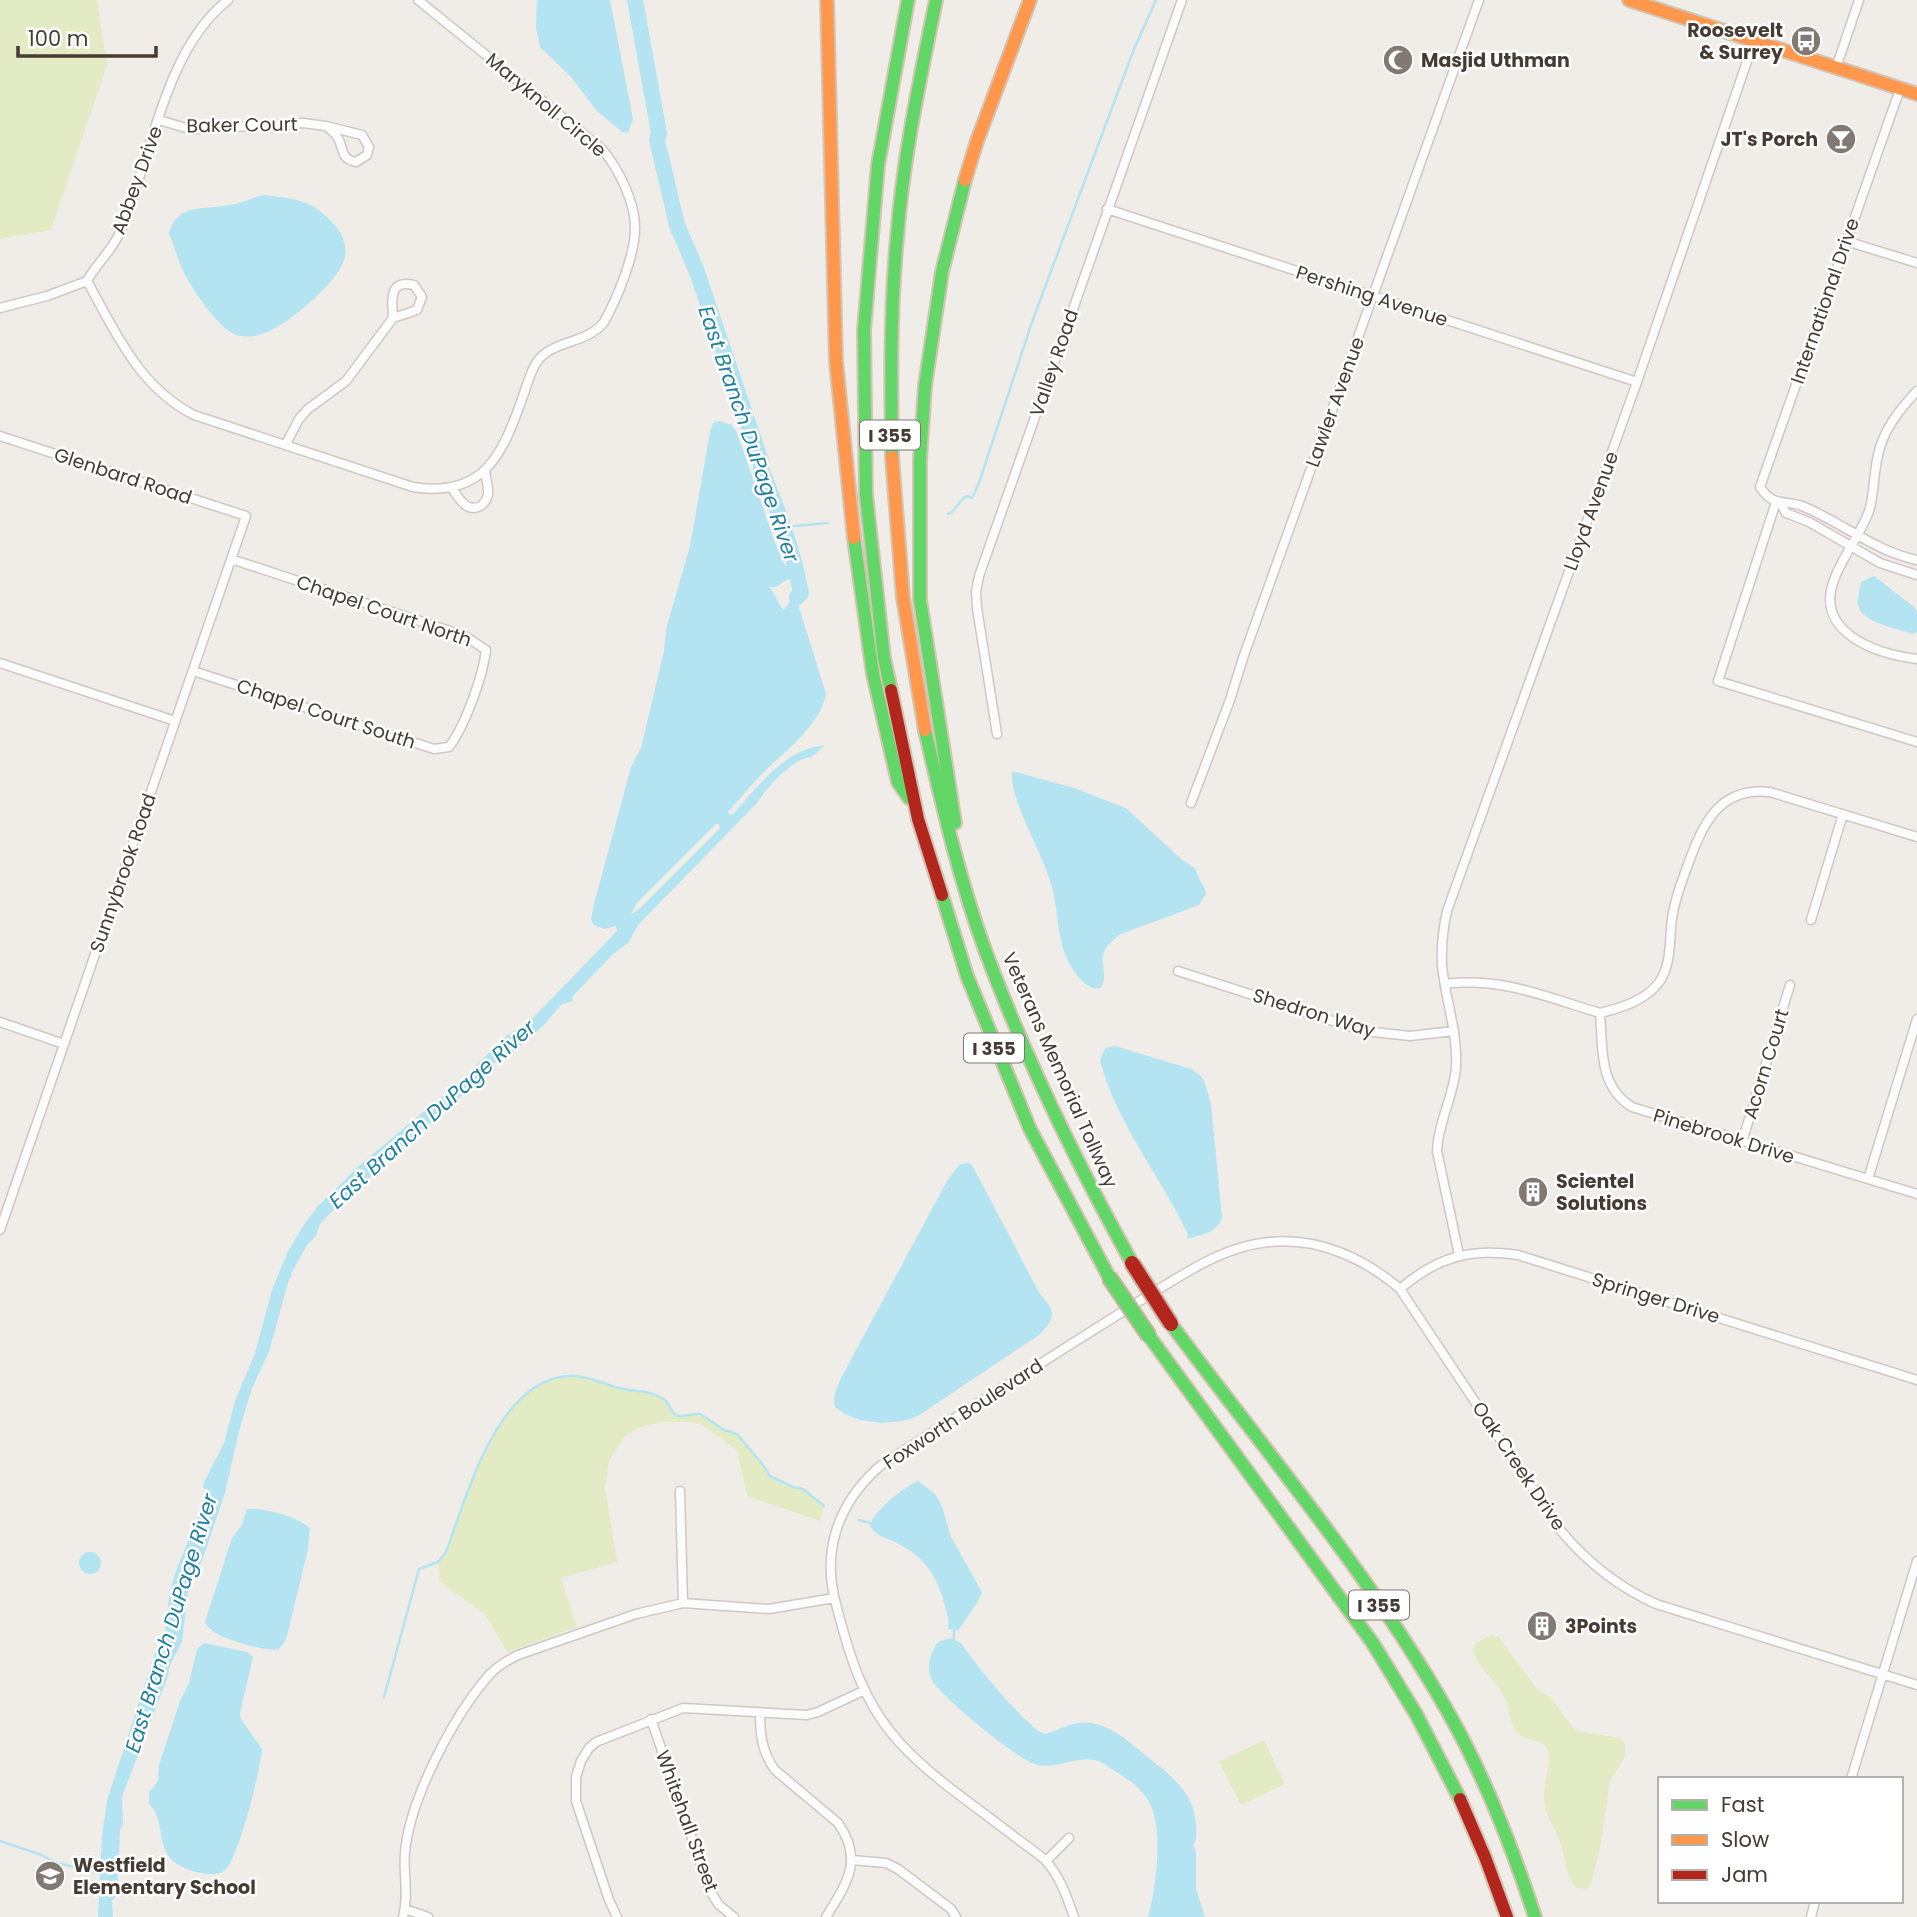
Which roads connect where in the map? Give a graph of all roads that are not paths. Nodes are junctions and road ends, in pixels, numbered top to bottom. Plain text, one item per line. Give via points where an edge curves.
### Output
1 (228, 0) edge
2 (418, 0) edge
3 (827, 0) edge
4 (908, 0) edge
5 (936, 0) edge
6 (1182, 0) edge
7 (1479, 0) edge
8 (1629, 0) edge
9 (1860, 0) edge
10 (1030, 3) edge
11 (1754, 41) junction
12 (1836, 68) junction
13 (1900, 89) junction
14 (1917, 94) edge
15 (159, 120) junction
16 (326, 126) junction
17 (1107, 209) junction
18 (1846, 241) junction
19 (1917, 263) edge
20 (87, 281) junction
21 (1373, 296) junction
22 (0, 308) edge
23 (393, 318) junction
24 (1637, 382) junction
25 (1917, 391) edge
26 (0, 436) edge
27 (286, 444) junction
28 (485, 471) junction
29 (450, 487) junction
30 (1778, 503) junction
31 (246, 516) joint
32 (1856, 534) junction
33 (1851, 545) junction
34 (231, 559) junction
35 (1917, 560) edge
36 (1917, 575) edge
37 (1917, 659) edge
38 (0, 663) edge
39 (193, 671) junction
40 (471, 700) joint
41 (175, 721) junction
42 (997, 734) dead end
43 (1917, 742) edge
44 (1191, 803) dead end
45 (913, 805) junction
46 (1843, 814) junction
47 (1917, 837) edge
48 (958, 866) junction
49 (1811, 920) dead end
50 (1178, 971) dead end
51 (1445, 984) junction
52 (1790, 985) dead end
53 (1600, 1013) junction
54 (1917, 1019) edge
55 (0, 1022) edge
56 (1454, 1031) junction
57 (64, 1044) junction
58 (1742, 1142) junction
59 (1868, 1179) junction
60 (1917, 1194) edge
61 (0, 1230) edge
62 (1459, 1255) junction
63 (1164, 1286) joint
64 (1400, 1289) junction
65 (1917, 1380) edge
66 (680, 1491) dead end
67 (1917, 1561) edge
68 (834, 1598) junction
69 (683, 1603) junction
70 (1882, 1674) junction
71 (1917, 1685) edge
72 (863, 1691) junction
73 (760, 1713) junction
74 (651, 1719) junction
75 (1853, 1777) edge
76 (1069, 1838) dead end
77 (852, 1860) junction
78 (1046, 1861) junction
79 (404, 1913) edge
80 (428, 1917) edge
81 (617, 1917) edge
82 (734, 1917) edge
83 (826, 1917) edge
84 (957, 1917) edge
85 (1074, 1917) edge
86 (1507, 1917) edge
87 (1535, 1917) edge

1 - 15 street, Abbey Drive via 206,19 185,50
2 - 28 street, Maryknoll Circle via 602,149 621,175 636,227 604,322 598,330 548,351 538,362 506,443
3 - 45 main road via 836,361 851,514 883,721 898,782
4 - 45 main road, I 355 via 887,98 872,209 862,415 878,624
5 - 48 main road, Veterans Memorial Tollway / I 355 via 914,104 899,213 891,314 890,416 906,626 928,751
6 - 17 street, Valley Road
7 - 21 street, Lawler Avenue
8 - 11 main road
9 - 12 street
10 - 48 main road via 958,204 925,386 919,459 920,600 958,841
11 - 12 main road
11 - 24 street, Lloyd Avenue
12 - 13 main road
13 - 14 main road
13 - 18 street, International Drive
15 - 16 street, Baker Court via 199,129 303,123
15 - 20 street, Abbey Drive via 118,236
16 - 16 street, Baker Court via 340,141 347,159 356,162 367,155 369,146 362,135
17 - 21 street, Pershing Avenue
17 - 42 street, Valley Road via 979,576 977,608
18 - 19 street
18 - 30 street, International Drive via 1760,481 1762,491
20 - 22 street
20 - 27 street, Maryknoll Circle via 137,368 166,397 203,419
21 - 24 street, Pershing Avenue
21 - 44 street, Lawler Avenue
23 - 23 street via 420,306 418,288 404,284 396,289
23 - 27 street via 346,381 299,419
24 - 51 street, Lloyd Avenue via 1447,911 1442,945
25 - 32 street via 1894,418 1879,452 1870,509
26 - 31 street, Glenbard Road
27 - 29 street, Maryknoll Circle via 413,487
28 - 29 street, Maryknoll Circle
28 - 29 street via 488,494 480,506 466,506
30 - 32 street via 1790,501
30 - 33 street via 1786,513
30 - 43 street via 1718,681
31 - 34 street, Sunnybrook Road
32 - 33 street
32 - 35 street via 1884,550
33 - 36 street via 1880,563
33 - 37 street via 1833,582 1830,607 1837,626 1894,656
34 - 39 street, Sunnybrook Road
34 - 40 street, Chapel Court North via 470,638 486,650
38 - 41 street
39 - 40 street, Chapel Court South via 433,749 449,747 460,733
39 - 41 street, Sunnybrook Road
41 - 57 street, Sunnybrook Road
45 - 86 main road, I 355, bridge via 954,944 1052,1174 1109,1277 1149,1336 1360,1623 1400,1685 1469,1818
46 - 47 street
46 - 49 street
46 - 53 street via 1764,792 1732,799 1712,813 1703,825 1675,904 1670,956 1661,979 1652,991 1624,1007
48 - 87 main road, Veterans Memorial Tollway / I 355, bridge via 1019,1034 1076,1159 1132,1263 1171,1324 1356,1570 1433,1686 1506,1832
50 - 56 street, Shedron Way via 1364,1031 1410,1036
51 - 53 street via 1498,983
51 - 56 street, Lloyd Avenue
52 - 58 street, Acorn Court
53 - 58 street, Pinebrook Drive via 1607,1079 1625,1102
54 - 59 street
55 - 57 street
56 - 62 street, Lloyd Avenue via 1456,1066 1437,1151
57 - 61 street, Sunnybrook Road
58 - 59 street, Pinebrook Drive
59 - 60 street, Pinebrook Drive
62 - 64 street, Springer Drive via 1425,1269
62 - 65 street, Springer Drive via 1518,1255
63 - 64 street, Oak Creek Drive via 1220,1255 1248,1245 1284,1241 1346,1254
63 - 68 street, Foxworth Boulevard via 868,1477 841,1515 831,1545
64 - 70 street, Oak Creek Drive via 1547,1513 1600,1571 1656,1604
66 - 69 street
67 - 70 street
68 - 69 street via 769,1609
68 - 72 street, Foxworth Boulevard
69 - 79 street via 636,1614 518,1655 492,1672 425,1779 405,1853
70 - 71 street, Oak Creek Drive
70 - 75 street
72 - 73 street via 818,1713
72 - 78 street, Foxworth Boulevard via 887,1728 915,1758
73 - 74 street via 694,1707
73 - 77 street via 767,1759 838,1823
74 - 81 street via 596,1742 584,1755 576,1777 580,1814
74 - 82 street, Whitehall Street via 709,1891
76 - 78 street
77 - 83 street via 845,1888
77 - 84 street via 886,1863 898,1869
78 - 85 street, Foxworth Boulevard via 1064,1888
79 - 80 street

